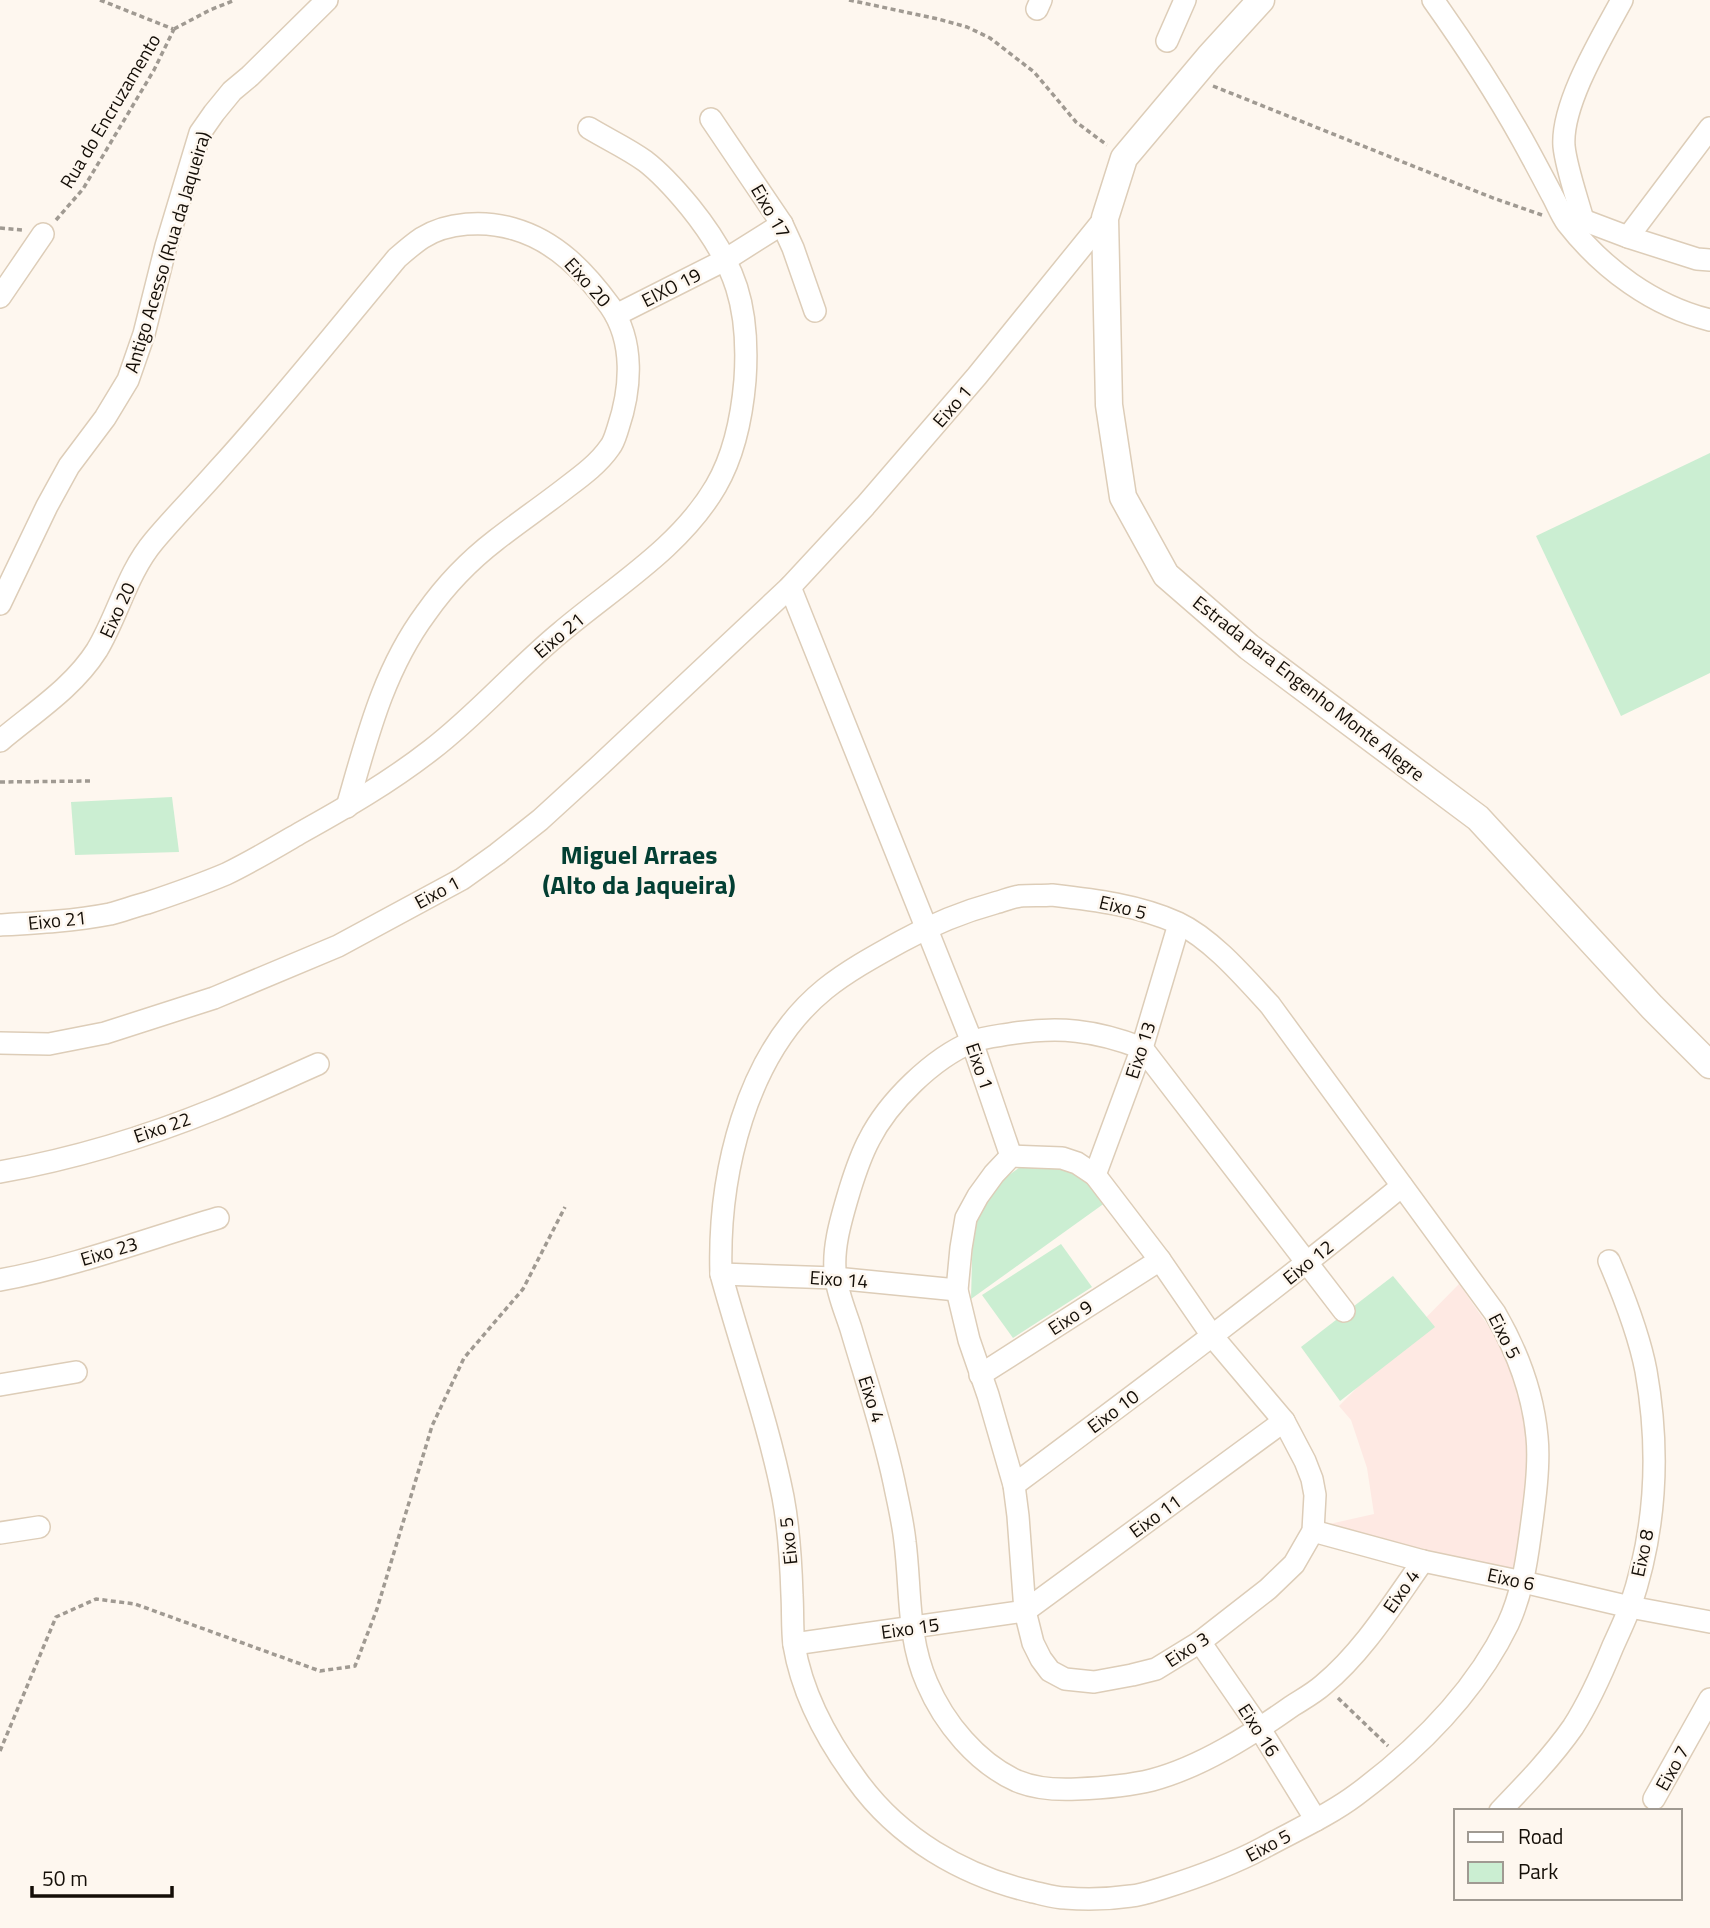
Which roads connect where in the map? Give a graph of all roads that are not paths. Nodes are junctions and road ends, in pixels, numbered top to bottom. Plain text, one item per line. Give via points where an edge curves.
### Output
1 (327, 0) edge
2 (1185, 0) edge
3 (1261, 0) edge
4 (1433, 0) edge
5 (1622, 0) edge
6 (1167, 40) dead end
7 (711, 119) dead end
8 (589, 128) dead end
9 (1710, 128) edge
10 (1105, 218) junction
11 (1574, 221) junction
12 (782, 224) junction
13 (43, 234) road end
14 (1628, 237) junction
15 (725, 260) junction
16 (1710, 260) edge
17 (0, 297) edge
18 (815, 311) dead end
19 (616, 315) junction
20 (1710, 320) edge
21 (790, 587) junction
22 (0, 604) edge
23 (0, 741) edge
24 (347, 807) junction
25 (1179, 923) junction
26 (0, 925) edge
27 (926, 928) junction
28 (972, 1042) junction
29 (0, 1043) edge
30 (1142, 1048) junction
31 (318, 1064) dead end
32 (1710, 1065) edge
33 (1011, 1156) junction
34 (0, 1172) edge
35 (1095, 1175) junction
36 (1402, 1186) junction
37 (218, 1218) dead end
38 (1160, 1260) junction
39 (1609, 1261) dead end
40 (1307, 1264) junction
41 (721, 1274) junction
42 (835, 1278) junction
43 (0, 1280) edge
44 (957, 1290) junction
45 (1344, 1311) dead end
46 (1213, 1336) junction
47 (76, 1372) dead end
48 (980, 1375) junction
49 (0, 1385) edge
50 (1284, 1421) junction
51 (1014, 1485) junction
52 (39, 1527) dead end
53 (1313, 1531) junction
54 (0, 1533) edge
55 (1423, 1561) junction
56 (1523, 1582) junction
57 (1630, 1606) junction
58 (1025, 1611) junction
59 (1710, 1622) edge
60 (912, 1628) junction
61 (1200, 1643) junction
62 (794, 1644) junction
63 (1710, 1699) edge
64 (1260, 1729) junction
65 (1654, 1799) dead end
66 (1502, 1809) edge
67 (1316, 1820) junction

1 - 22 street, Antigo Acesso (Rua da Jaqueira) via 232,91 200,133 128,380 69,466
2 - 6 street
3 - 10 street, Estrada para Engenho Monte Alegre via 1124,158
4 - 11 street
5 - 11 street via 1568,113 1564,147
7 - 12 street, Eixo 17
8 - 15 street, Eixo 21 via 666,178 710,232
9 - 14 street
10 - 21 street, Eixo 1 via 977,376
10 - 32 street, Estrada para Engenho Monte Alegre via 1109,405 1123,497 1166,575 1249,647 1478,818
11 - 14 street
11 - 20 street via 1602,260 1622,277 1648,295
12 - 15 street, EIXO 19
12 - 18 street, Eixo 17
13 - 17 street
14 - 16 street
15 - 19 street, EIXO 19
15 - 24 street, Eixo 21 via 742,305 746,365 737,429 716,486 673,540 561,632 486,703 442,741
19 - 23 street, Eixo 20 via 570,259 548,243 514,229 471,224 423,237 397,258 151,544 108,632 82,670
19 - 24 street, Eixo 20 via 629,362 624,411 611,446 591,468 494,542 428,610 391,671
21 - 27 street, Eixo 1
21 - 29 street, Eixo 1 via 550,811 462,879 338,946 214,998 105,1033 50,1044
24 - 26 street, Eixo 21 via 228,873 182,892 111,914
25 - 27 street, Eixo 5 via 1126,906 1052,895 1019,896
25 - 30 street, Eixo 13
25 - 36 street, Eixo 5 via 1241,973 1270,1005
27 - 28 street, Eixo 1
27 - 41 street, Eixo 5 via 861,963 824,990 801,1012 766,1062 750,1095 731,1161 723,1202
28 - 30 street, Eixo 4 via 1059,1030 1113,1037
28 - 33 street, Eixo 1
28 - 42 street, Eixo 4 via 936,1063 908,1088 867,1143 843,1213
30 - 35 street, Eixo 13
30 - 40 street
31 - 34 street, Eixo 22 via 167,1126 95,1150
33 - 35 street, Eixo 3 via 1062,1158
33 - 44 street, Eixo 3 via 966,1218
35 - 38 street, Eixo 3
36 - 40 street, Eixo 12
36 - 56 street, Eixo 5 via 1495,1313 1525,1381 1538,1440 1535,1503
37 - 43 street, Eixo 23
38 - 46 street, Eixo 3
38 - 48 street, Eixo 9
39 - 57 street, Eixo 8 via 1646,1369 1654,1430 1653,1496
40 - 45 street
40 - 46 street, Eixo 12
41 - 42 street, Eixo 14
41 - 62 street, Eixo 5 via 783,1499
42 - 44 street, Eixo 14
42 - 60 street, Eixo 4 via 891,1467 905,1542
44 - 48 street, Eixo 3
46 - 50 street, Eixo 3
46 - 51 street, Eixo 10
47 - 49 street
48 - 51 street, Eixo 3
50 - 53 street, Eixo 3 via 1311,1479
50 - 58 street, Eixo 11
51 - 58 street, Eixo 3
52 - 54 street
53 - 55 street, Eixo 6
53 - 61 street, Eixo 3 via 1281,1578
55 - 56 street, Eixo 6
55 - 64 street, Eixo 4 via 1371,1633 1324,1685
56 - 57 street, Eixo 6
56 - 67 street, Eixo 5 via 1509,1621 1471,1686 1448,1715 1354,1797
57 - 59 street, Eixo 6
57 - 66 street, Eixo 8 via 1600,1678 1573,1726
58 - 60 street, Eixo 15
58 - 61 street, Eixo 3 via 1041,1660 1065,1679 1094,1682 1156,1669
60 - 62 street, Eixo 15
60 - 64 street, Eixo 4 via 927,1684 953,1728 986,1761 1020,1782 1068,1789 1149,1780 1191,1766
61 - 64 street, Eixo 16
62 - 67 street, Eixo 5 via 831,1742 886,1816 926,1847 998,1883 1062,1898 1137,1896 1238,1861
63 - 65 street, Eixo 7
64 - 67 street, Eixo 16

